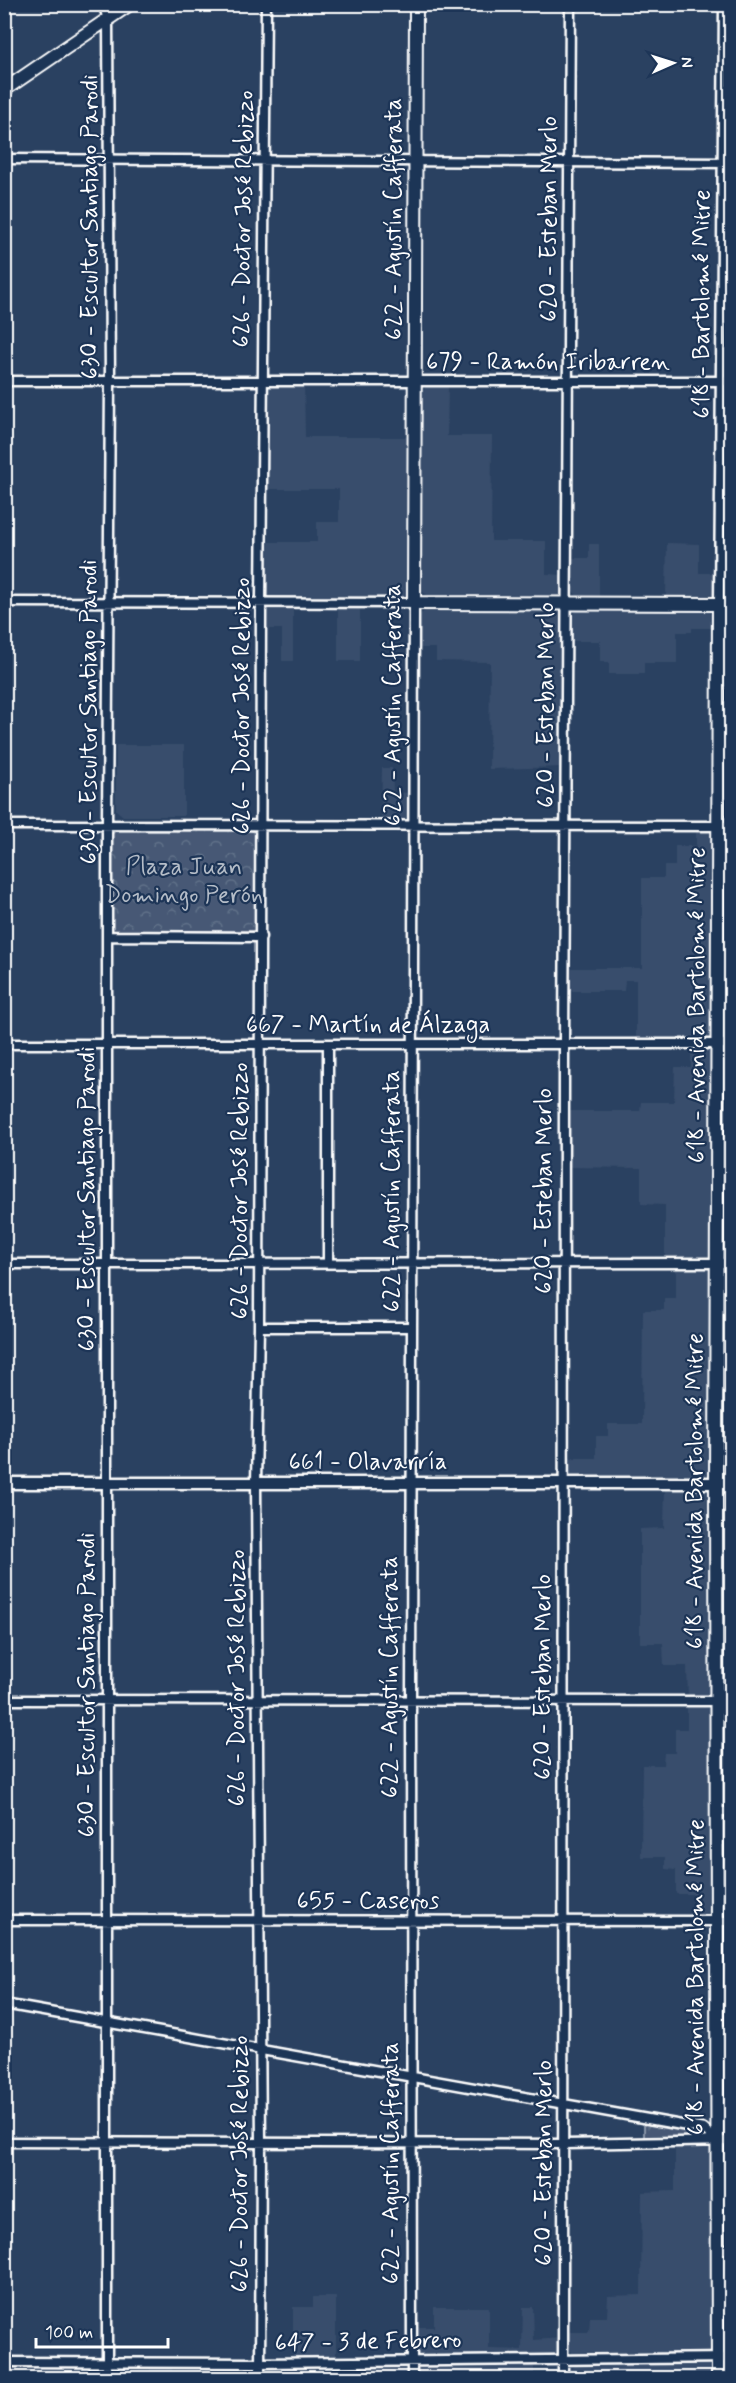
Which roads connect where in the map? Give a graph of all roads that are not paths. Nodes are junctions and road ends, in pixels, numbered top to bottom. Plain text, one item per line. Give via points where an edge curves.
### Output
1 (103, 4) edge
2 (130, 4) edge
3 (266, 4) edge
4 (416, 4) edge
5 (570, 4) edge
6 (724, 4) edge
7 (108, 19) junction
8 (728, 53) edge
9 (4, 90) edge
10 (4, 159) edge
11 (109, 160) junction
12 (264, 161) junction
13 (416, 162) junction
14 (568, 162) junction
15 (727, 163) edge
16 (4, 381) edge
17 (110, 381) junction
18 (262, 381) junction
19 (415, 381) junction
20 (568, 381) junction
21 (721, 381) junction
22 (732, 381) edge
23 (4, 602) edge
24 (109, 602) junction
25 (261, 602) junction
26 (414, 603) junction
27 (567, 603) junction
28 (725, 604) edge
29 (107, 824) junction
30 (413, 824) junction
31 (4, 825) edge
32 (261, 825) junction
33 (565, 825) junction
34 (725, 826) edge
35 (108, 936) junction
36 (261, 937) junction
37 (4, 1044) edge
38 (107, 1044) junction
39 (328, 1044) junction
40 (413, 1044) junction
41 (564, 1044) junction
42 (716, 1044) junction
43 (732, 1044) edge
44 (260, 1045) junction
45 (328, 1263) junction
46 (413, 1263) junction
47 (563, 1263) junction
48 (717, 1263) junction
49 (732, 1263) edge
50 (4, 1264) edge
51 (106, 1264) junction
52 (259, 1264) junction
53 (412, 1327) junction
54 (259, 1328) junction
55 (4, 1483) edge
56 (107, 1483) junction
57 (716, 1483) junction
58 (732, 1483) edge
59 (256, 1484) junction
60 (412, 1484) junction
61 (563, 1484) junction
62 (4, 1700) edge
63 (106, 1701) junction
64 (411, 1701) junction
65 (562, 1701) junction
66 (716, 1701) junction
67 (732, 1701) edge
68 (257, 1702) junction
69 (718, 1812) junction
70 (732, 1812) edge
71 (4, 1920) edge
72 (108, 1920) junction
73 (258, 1920) junction
74 (411, 1920) junction
75 (562, 1920) junction
76 (717, 1921) junction
77 (732, 1921) edge
78 (4, 2004) edge
79 (107, 2022) junction
80 (717, 2030) junction
81 (732, 2030) edge
82 (260, 2050) junction
83 (413, 2078) junction
84 (564, 2104) junction
85 (732, 2141) edge
86 (4, 2142) edge
87 (412, 2142) junction
88 (717, 2142) junction
89 (108, 2143) junction
90 (261, 2143) junction
91 (564, 2144) junction
92 (725, 2249) edge
93 (718, 2358) junction
94 (732, 2358) edge
95 (563, 2360) junction
96 (412, 2361) junction
97 (4, 2362) edge
98 (106, 2362) junction
99 (260, 2362) junction
100 (106, 2379) edge
101 (260, 2379) edge
102 (412, 2379) edge
103 (564, 2379) edge
104 (718, 2379) edge

1 - 7 street, 630 - Escultor Santiago Parodi
2 - 7 main road
3 - 12 street, 626 - Doctor José Rebizzo
4 - 13 main road, 622 - Agustín Cafferata
5 - 14 street, 620 - Esteban Merlo
6 - 8 street, 618 - Bartolomé Mitre
7 - 9 main road
7 - 11 street, 630 - Escultor Santiago Parodi
8 - 15 street, 618 - Bartolomé Mitre
10 - 11 street
11 - 12 street
11 - 17 street, 630 - Escultor Santiago Parodi
12 - 13 street
12 - 18 street, 626 - Doctor José Rebizzo
13 - 14 street
13 - 19 main road, 622 - Agustín Cafferata
14 - 15 street
14 - 20 street, 620 - Esteban Merlo
15 - 21 street, 618 - Bartolomé Mitre
16 - 17 street, 679 - Ramón Iribarren
17 - 18 street, 679 - Ramón Iribarren
17 - 24 street, 630 - Escultor Santiago Parodi
18 - 19 street, 679 - Ramón Iribarren
18 - 25 street, 626 - Doctor José Rebizzo
19 - 20 street, 679 - Ramón Iribarren
19 - 26 main road, 622 - Agustín Cafferata
20 - 21 street, 679 - Ramón Iribarren
20 - 27 street, 620 - Esteban Merlo
21 - 22 street, 679 - Ramón Iribarren
21 - 28 street, 618 - Bartolomé Mitre
23 - 24 street
24 - 25 street
24 - 29 street, 630 - Escultor Santiago Parodi
25 - 26 street
25 - 32 street, 626 - Doctor José Rebizzo
26 - 27 main road
26 - 30 street, 622 - Agustín Cafferata
27 - 28 main road
27 - 33 street, 620 - Esteban Merlo
28 - 34 main road, 618 - Avenida Bartolomé Mitre
29 - 31 street
29 - 32 street
29 - 35 street, 630 - Escultor Santiago Parodi
30 - 32 street
30 - 33 street
30 - 40 street, 622 - Agustín Cafferata
32 - 36 street, 626 - Doctor José Rebizzo
33 - 34 street
33 - 41 street, 620 - Esteban Merlo
34 - 42 main road, 618 - Avenida Bartolomé Mitre
35 - 36 street
35 - 38 street, 630 - Escultor Santiago Parodi
36 - 44 street, 626 - Doctor José Rebizzo
37 - 38 street, 667 - Martín de Álzaga
38 - 44 street, 667 - Martín de Álzaga
38 - 51 street, 630 - Escultor Santiago Parodi
39 - 40 street, 667 - Martín de Álzaga
39 - 44 street, 667 - Martín de Álzaga
39 - 45 street
40 - 41 street, 667 - Martín de Álzaga
40 - 46 street, 622 - Agustín Cafferata
41 - 42 street, 667 - Martín de Álzaga
41 - 47 street, 620 - Esteban Merlo
42 - 43 street, 667 - Martín de Álzaga
42 - 48 main road, 618 - Avenida Bartolomé Mitre
44 - 52 street, 626 - Doctor José Rebizzo
45 - 46 street
45 - 52 street
46 - 47 street
46 - 53 street, 622 - Agustín Cafferata
47 - 48 street
47 - 61 street, 620 - Esteban Merlo
48 - 49 street
48 - 57 main road, 618 - Avenida Bartolomé Mitre
50 - 51 street
51 - 52 street
51 - 56 street, 630 - Escultor Santiago Parodi
52 - 54 street, 626 - Doctor José Rebizzo
53 - 54 street
53 - 60 street, 622 - Agustín Cafferata
54 - 59 street, 626 - Doctor José Rebizzo
55 - 56 street, 661 - Olavarría
56 - 59 street, 661 - Olavarría
56 - 63 street, 630 - Escultor Santiago Parodi
57 - 58 street, 661 - Olavarría
57 - 61 street, 661 - Olavarría
57 - 66 main road, 618 - Avenida Bartolomé Mitre
59 - 60 street, 661 - Olavarría
59 - 68 street, 626 - Doctor José Rebizzo
60 - 61 street, 661 - Olavarría
60 - 64 street, 622 - Agustín Cafferata
61 - 65 street, 620 - Esteban Merlo
62 - 63 street
63 - 68 street
63 - 72 street, 630 - Escultor Santiago Parodi
64 - 65 street
64 - 68 street
64 - 74 street, 622 - Agustín Cafferata
65 - 66 street
65 - 75 street, 620 - Esteban Merlo
66 - 67 street
66 - 69 main road, 618 - Avenida Bartolomé Mitre
68 - 73 street, 626 - Doctor José Rebizzo
69 - 70 street
69 - 76 main road, 618 - Avenida Bartolomé Mitre
71 - 72 street, 655 - Caseros
72 - 73 street, 655 - Caseros
72 - 79 street, 630 - Escultor Santiago Parodi
73 - 74 street, 655 - Caseros
73 - 82 street, 626 - Doctor José Rebizzo
74 - 75 street, 655 - Caseros
74 - 83 street, 622 - Agustín Cafferata
75 - 76 street, 655 - Caseros
75 - 84 street, 620 - Esteban Merlo
76 - 77 street, 655 - Caseros
76 - 80 main road, 618 - Avenida Bartolomé Mitre
78 - 79 street
79 - 82 street
79 - 89 street, 630 - Escultor Santiago Parodi
80 - 81 street
80 - 88 main road, 618 - Avenida Bartolomé Mitre
82 - 83 street
82 - 90 street, 626 - Doctor José Rebizzo
83 - 84 street
83 - 87 street, 622 - Agustín Cafferata
84 - 88 street via 704,2129
84 - 91 street, 620 - Esteban Merlo
85 - 88 street
86 - 89 street
87 - 90 street
87 - 91 street
87 - 96 street, 622 - Agustín Cafferata
88 - 91 street
88 - 92 main road, 618 - Avenida Bartolomé Mitre
89 - 90 street
89 - 98 street, 630 - Escultor Santiago Parodi
90 - 99 street, 626 - Doctor José Rebizzo
91 - 95 street, 620 - Esteban Merlo
92 - 93 main road, 618 - Avenida Bartolomé Mitre
93 - 94 street, 647 - 3 de Febrero
93 - 95 street, 647 - 3 de Febrero
93 - 104 main road, 618 - Avenida Bartolomé Mitre
95 - 96 street, 647 - 3 de Febrero
95 - 103 street, 620 - Esteban Merlo
96 - 99 street, 647 - 3 de Febrero
96 - 102 street, 622 - Agustín Cafferata
97 - 98 street, 647 - 3 de Febrero
98 - 99 street, 647 - 3 de Febrero
98 - 100 street, 630 - Escultor Santiago Parodi
99 - 101 street, 626 - Doctor José Rebizzo

